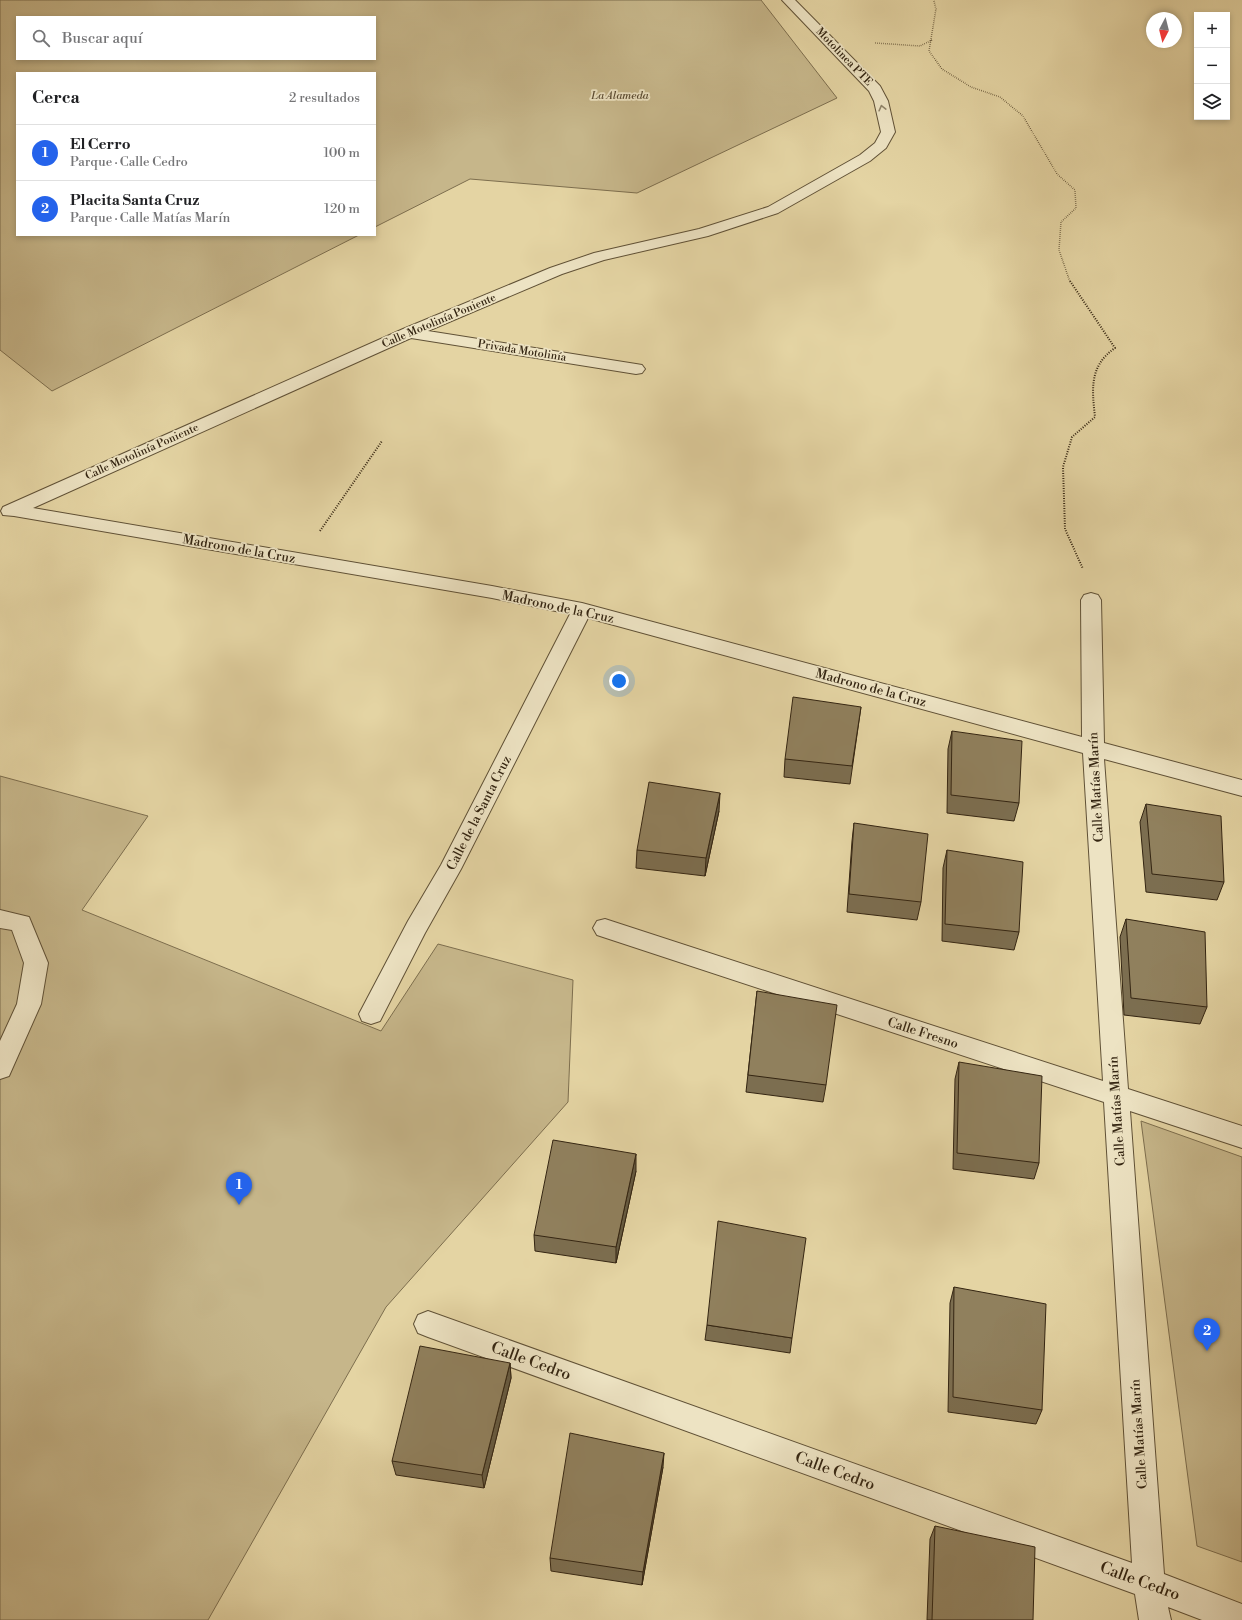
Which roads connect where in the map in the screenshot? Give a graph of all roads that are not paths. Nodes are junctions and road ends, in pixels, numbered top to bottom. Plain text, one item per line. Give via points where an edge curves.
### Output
1 (788, 0) edge
2 (881, 145) joint
3 (409, 333) junction
4 (636, 369) dead end
5 (6, 512) edge
6 (1091, 600) road end
7 (582, 610) junction
8 (1093, 748) junction
9 (1242, 788) edge
10 (11, 921) edge
11 (605, 928) dead end
12 (371, 1014) dead end
13 (0, 1069) edge
14 (1116, 1096) junction
15 (1242, 1137) edge
16 (428, 1324) dead end
17 (1149, 1584) junction
18 (1155, 1620) edge
19 (1242, 1620) edge

2 -> 1 street, Motolinea PTE via 888,132 875,89
2 - 3 street, Calle Motolinía Poniente via 865,158 773,210 702,233 600,256 556,271
3 - 4 street, Privada Motolinía
3 - 5 street, Calle Motolinía Poniente
5 - 7 street, Madrono de la Cruz via 301,559
6 - 8 street, Calle Matías Marín
7 - 8 street, Madrono de la Cruz
7 - 12 street, Calle de la Santa Cruz via 450,869
8 - 9 street, Madrono de la Cruz
8 - 14 street, Calle Matías Marín
10 - 13 street via 36,963 29,1004
11 - 14 street, Calle Fresno
14 - 15 street, Calle Fresno
14 - 17 street, Calle Matías Marín
16 - 17 street, Calle Cedro
17 - 18 street, Calle Matías Marín
17 - 19 street, Calle Cedro

